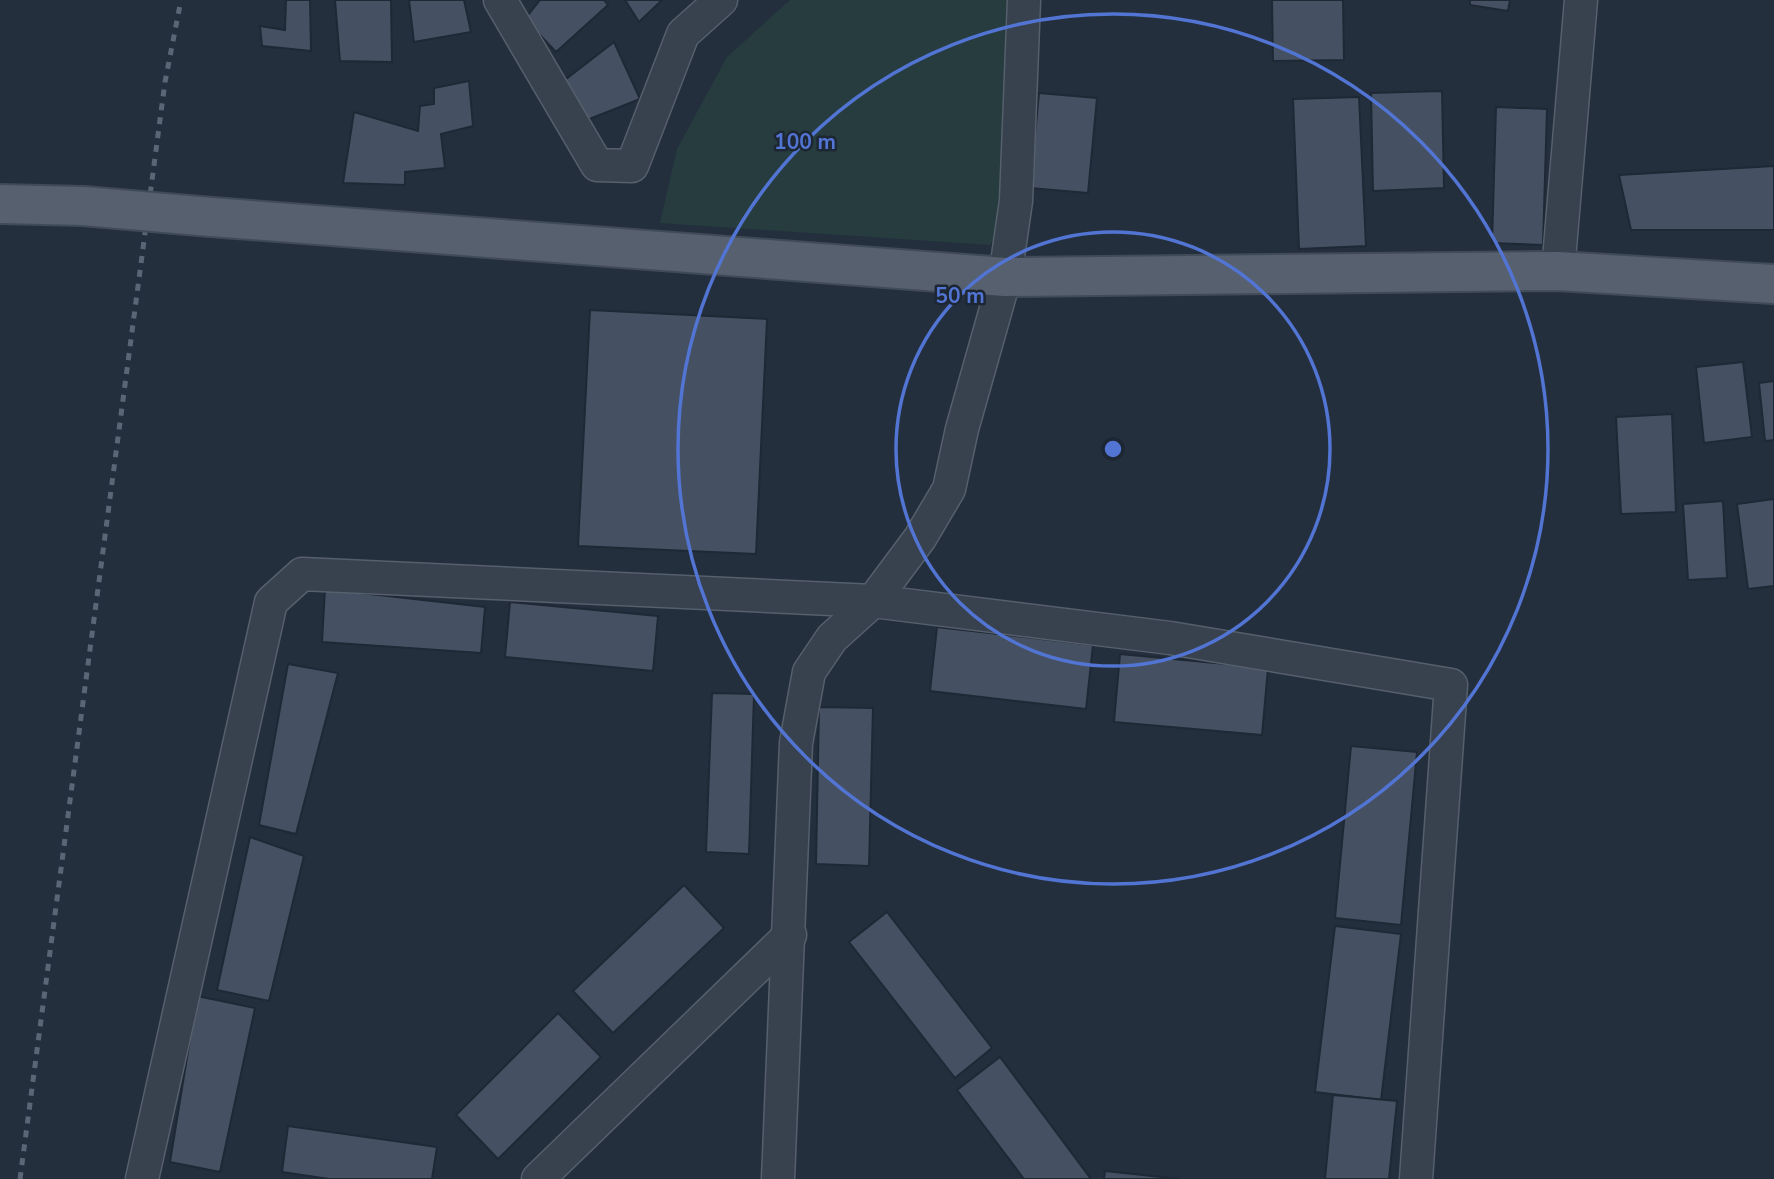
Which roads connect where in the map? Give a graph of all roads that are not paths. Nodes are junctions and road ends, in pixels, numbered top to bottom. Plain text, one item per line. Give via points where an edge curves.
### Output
1 (500, 0) edge
2 (721, 0) edge
3 (1024, 0) edge
4 (1581, 0) edge
5 (0, 204) edge
6 (1558, 271) junction
7 (991, 276) junction
8 (1774, 284) edge
9 (873, 601) junction
10 (790, 935) junction
11 (148, 1178) edge
12 (538, 1179) edge
13 (778, 1179) edge
14 (1416, 1179) edge

1 - 2 street via 597,165 632,166 683,34
3 - 7 street via 1016,201
4 - 6 street
5 - 7 main road, bridge via 83,206
6 - 7 main road
6 - 8 main road
7 - 9 street via 948,489 920,538
9 - 10 street via 832,638 808,672 796,743
9 - 11 street via 302,573 271,602
9 - 14 street via 1170,638 1451,685
10 - 12 street
10 - 13 street

